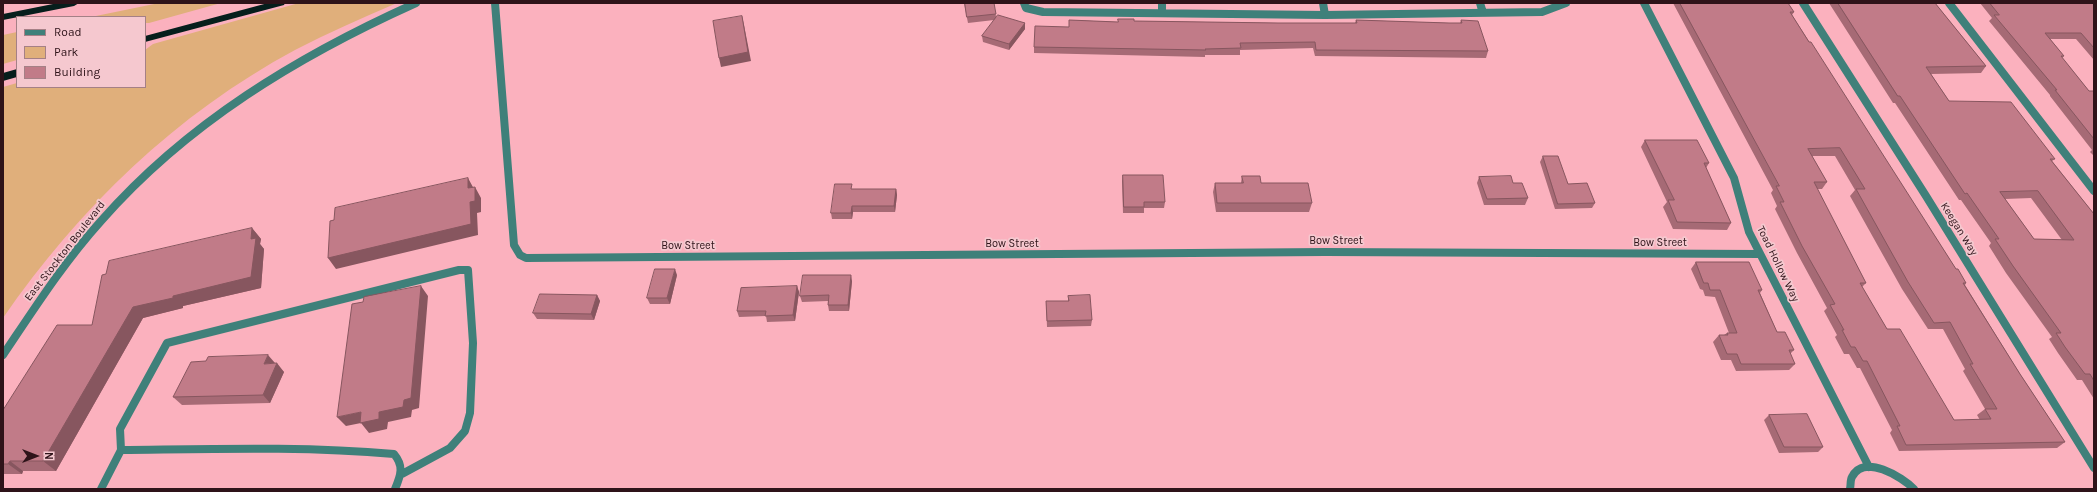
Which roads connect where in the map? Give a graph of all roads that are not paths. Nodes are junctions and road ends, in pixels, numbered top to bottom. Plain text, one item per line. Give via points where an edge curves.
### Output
1 (74, 3) edge
2 (280, 3) edge
3 (416, 3) edge
4 (495, 3) edge
5 (1024, 3) edge
6 (1162, 3) edge
7 (1323, 3) edge
8 (1480, 3) edge
9 (1566, 3) edge
10 (1644, 3) edge
11 (1803, 3) edge
12 (1949, 3) edge
13 (1162, 13) junction
14 (1483, 13) junction
15 (1325, 15) junction
16 (3, 17) edge
17 (146, 39) edge
18 (16, 73) edge
19 (3, 77) edge
20 (2094, 191) edge
21 (1760, 254) junction
22 (3, 355) edge
23 (121, 450) junction
24 (1869, 467) junction
25 (2094, 468) edge
26 (402, 474) junction
27 (101, 489) edge
28 (396, 489) edge
29 (1850, 489) edge
30 (1914, 489) edge

1 - 16 highway
2 - 17 highway
3 - 22 street, East Stockton Boulevard via 337,39 255,86 162,159 116,203 79,247
4 - 21 street, Bow Street via 514,245 520,255 526,258 1325,252
5 - 13 street via 1026,8 1043,12
6 - 13 street
7 - 15 street
8 - 14 street
9 - 14 street via 1542,12
10 - 21 street, Toad Hollow Way via 1734,178 1749,232
11 - 25 street, Keegan Way
12 - 20 street
13 - 15 street
14 - 15 street
18 - 19 highway
21 - 24 street, Toad Hollow Way
23 - 26 street via 367,451 394,454 401,462
23 - 26 street via 120,429 167,344 459,270 468,270 473,344 470,413 465,431 450,448
23 - 27 street
24 - 29 street via 1858,470 1850,479
24 - 30 street via 1887,470 1902,477
26 - 28 street

